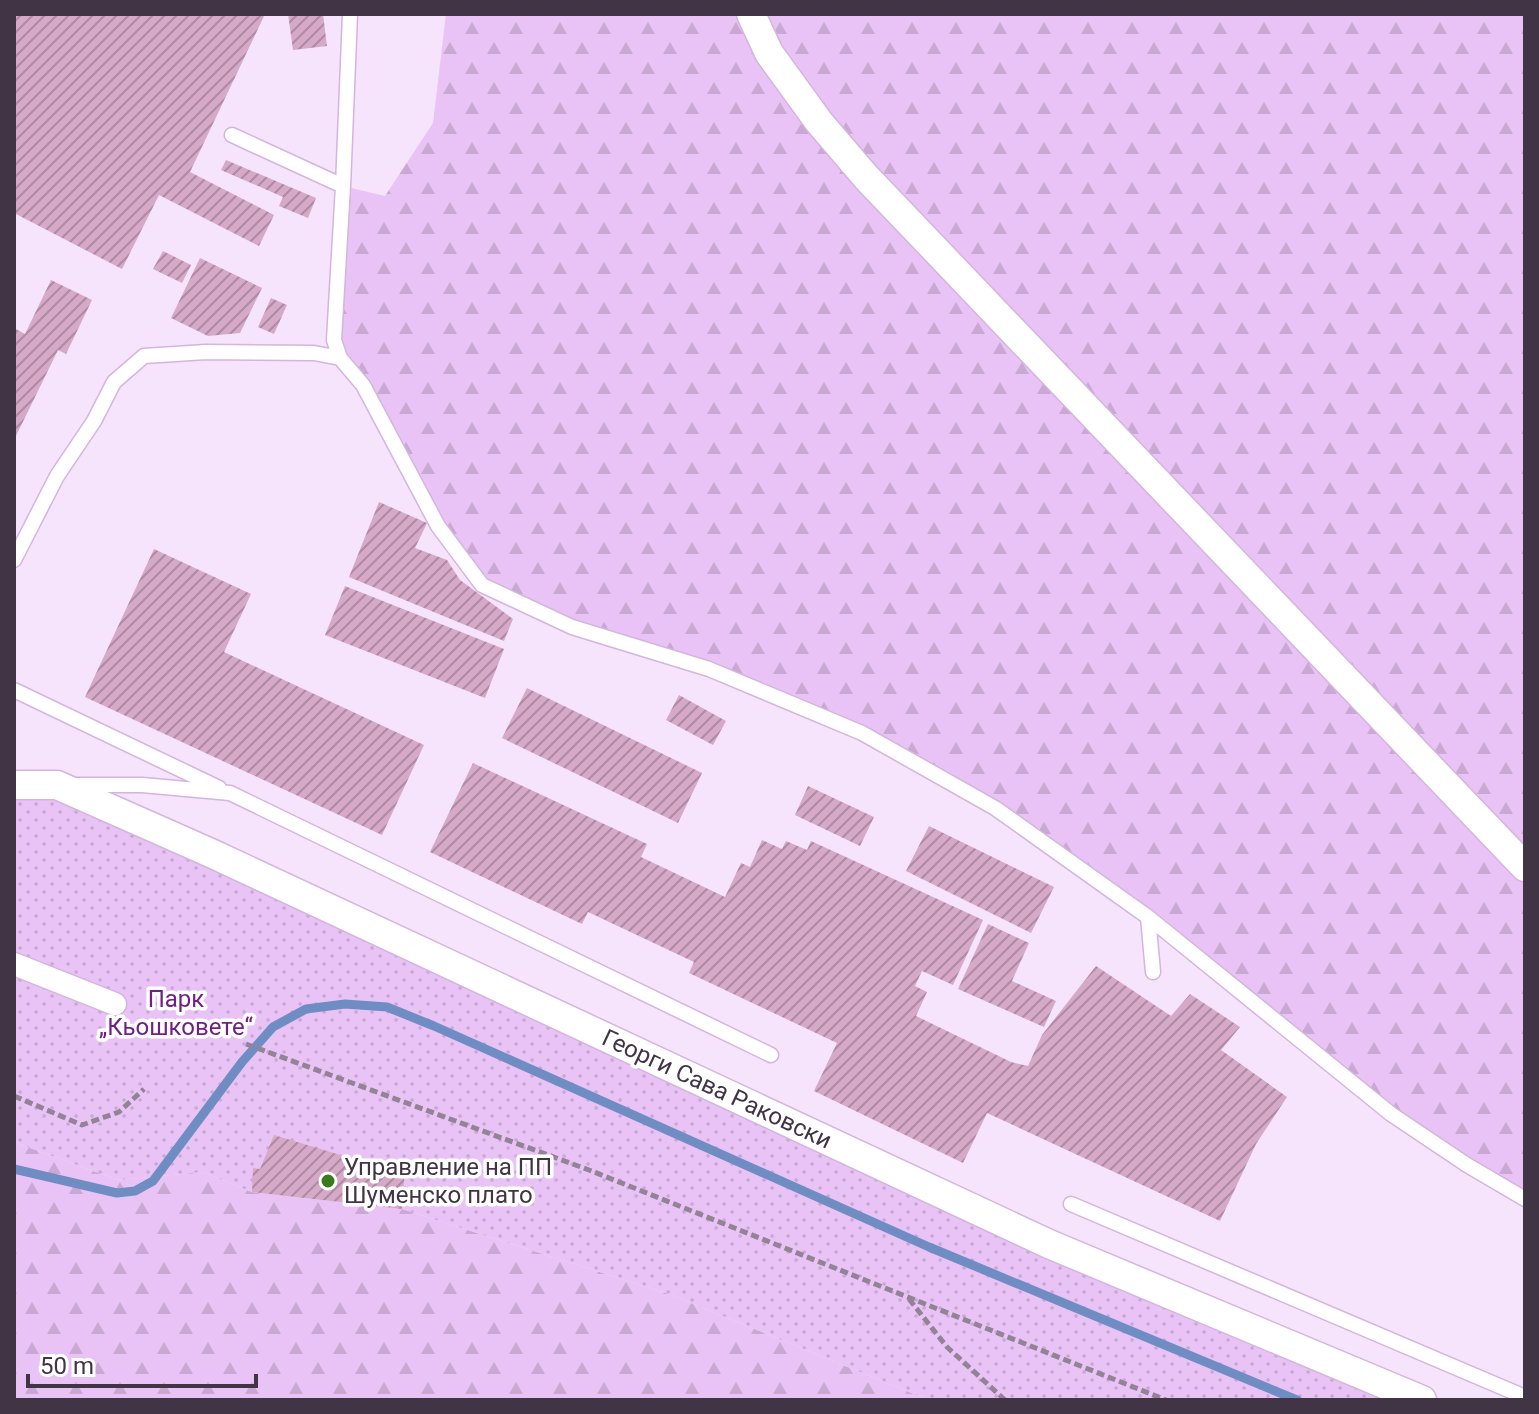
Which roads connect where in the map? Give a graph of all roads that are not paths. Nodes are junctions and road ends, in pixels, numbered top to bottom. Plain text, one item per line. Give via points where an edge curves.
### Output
1 (350, 14) edge
2 (751, 14) edge
3 (232, 135) dead end
4 (343, 186) junction
5 (340, 358) junction
6 (14, 560) edge
7 (14, 690) edge
8 (14, 785) edge
9 (57, 785) junction
10 (230, 793) junction
11 (1525, 867) edge
12 (1148, 917) junction
13 (14, 964) edge
14 (1153, 972) dead end
15 (115, 1004) dead end
16 (771, 1055) dead end
17 (1525, 1199) edge
18 (1071, 1204) dead end
19 (1525, 1397) edge
20 (1422, 1400) edge

1 - 4 lane
2 - 11 street via 769,53 866,177
3 - 4 lane
4 - 5 lane via 334,340
5 - 6 lane via 314,353 144,356 114,382
5 - 12 lane via 363,385 438,526 482,585 572,627 709,669 862,733 995,808
7 - 10 lane
8 - 9 street, Георги Сава Раковски
9 - 10 lane
9 - 20 street, Георги Сава Раковски via 1049,1244
10 - 16 lane
12 - 14 lane
12 - 17 lane via 1391,1114
13 - 15 street
18 - 19 lane

